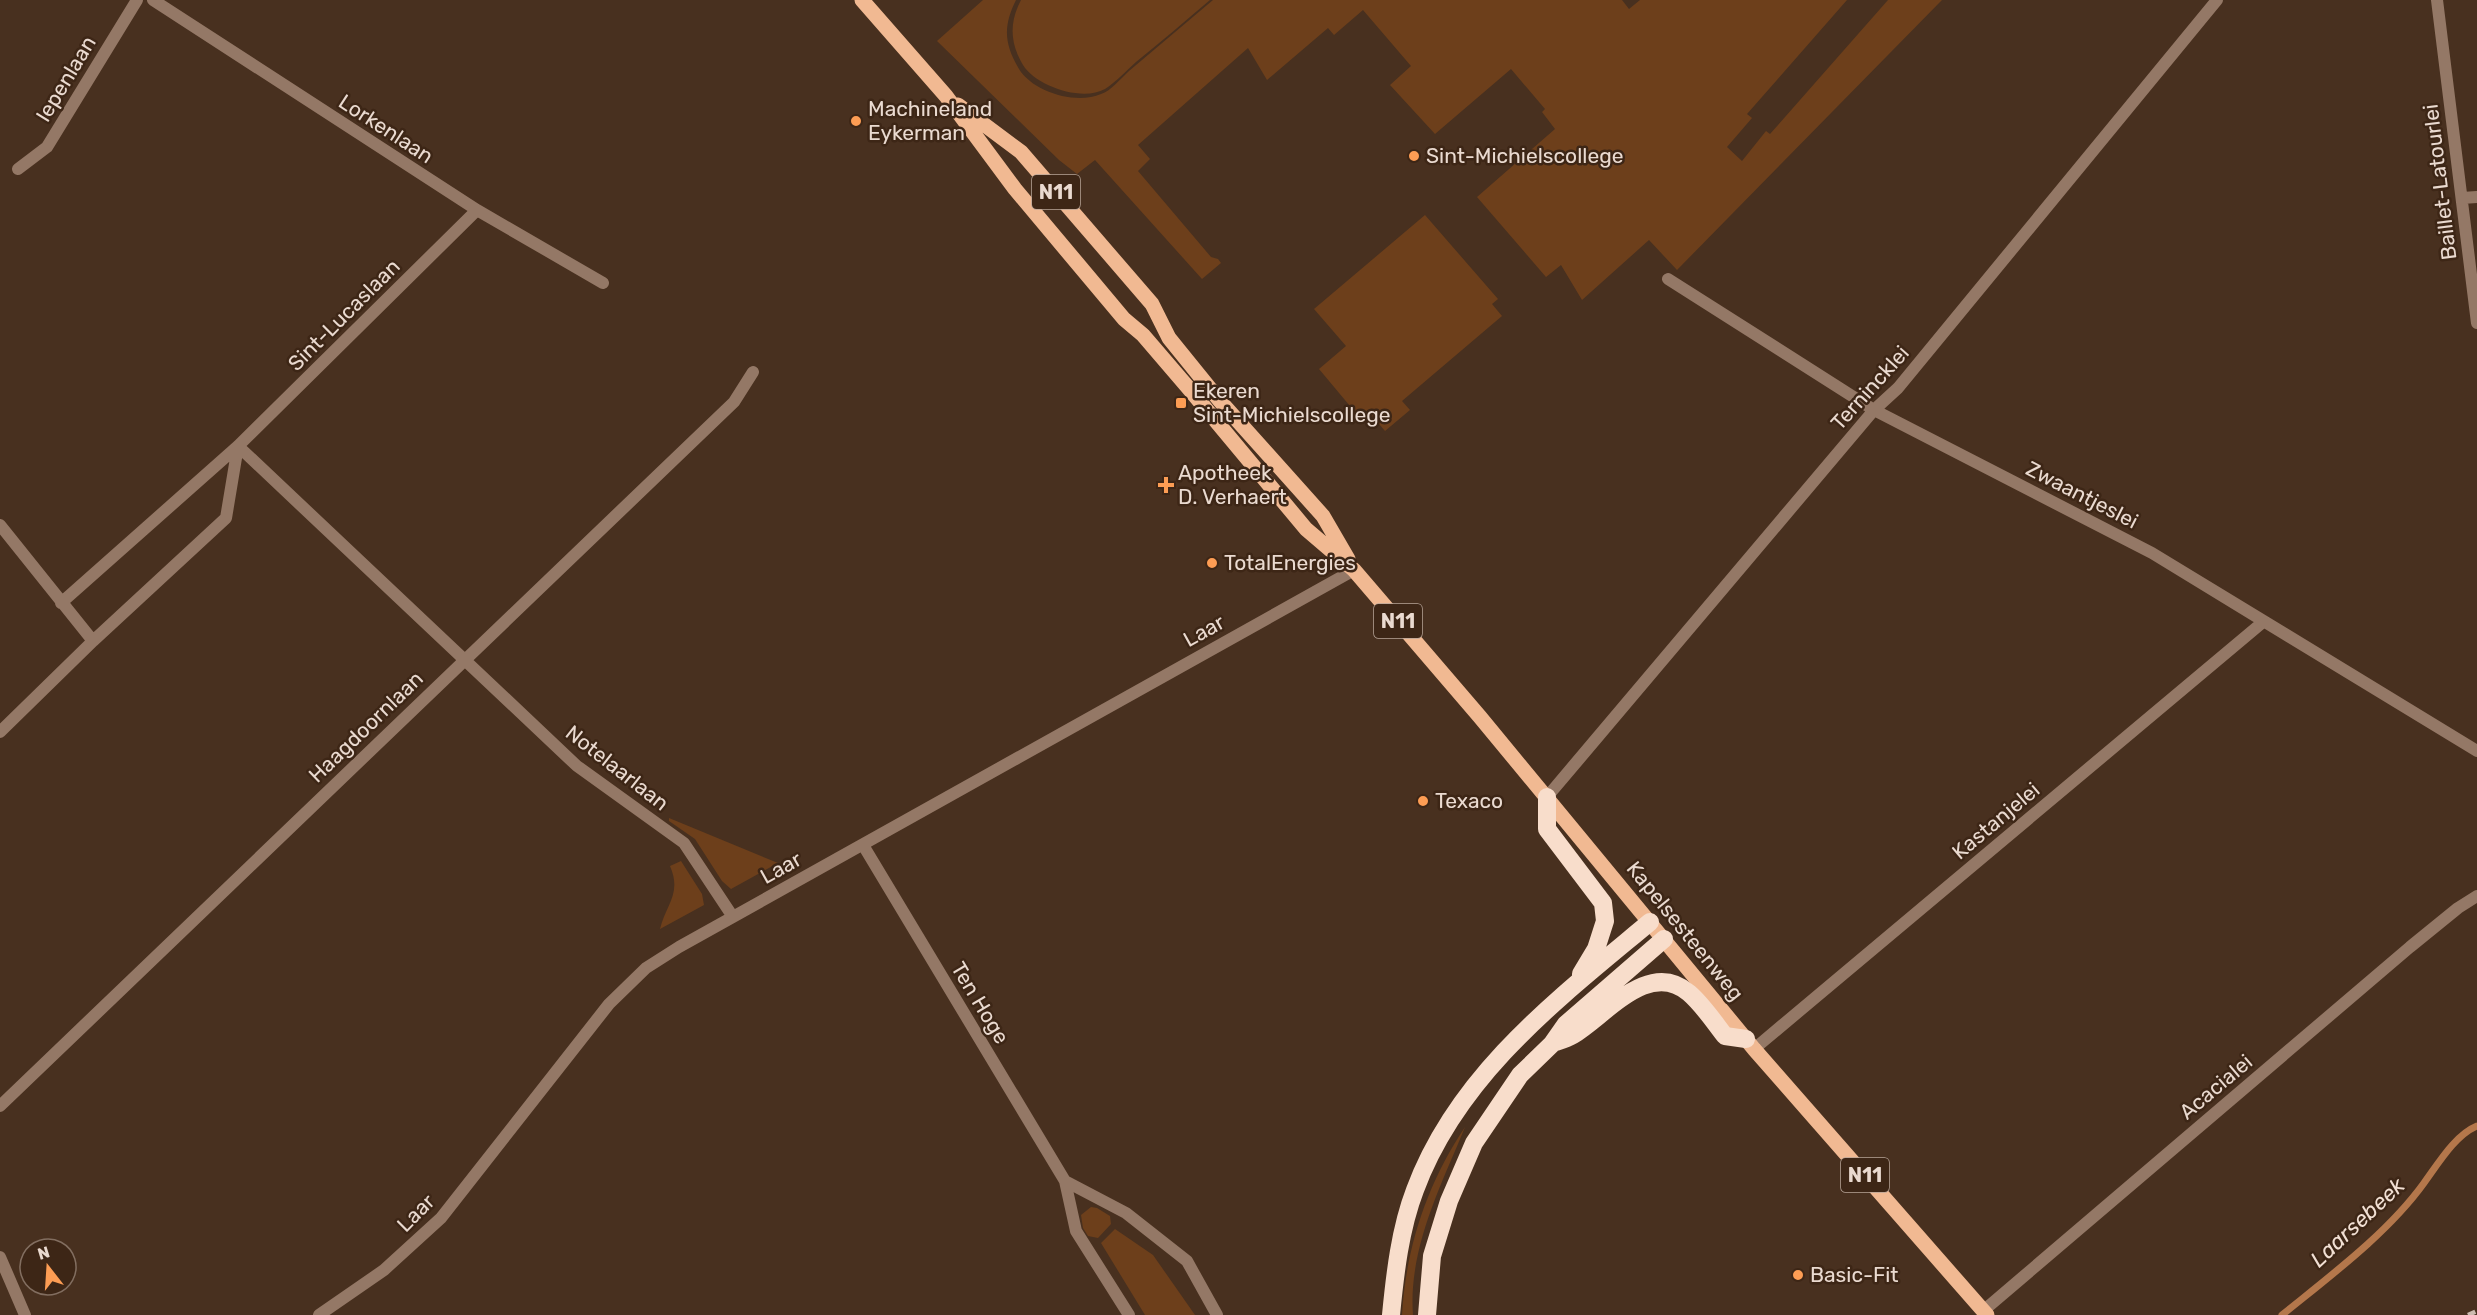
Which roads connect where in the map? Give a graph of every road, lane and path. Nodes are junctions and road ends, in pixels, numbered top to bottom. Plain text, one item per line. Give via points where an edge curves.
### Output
1 (137, 0) edge
2 (153, 0) edge
3 (862, 0) edge
4 (2217, 0) edge
5 (2437, 0) edge
6 (946, 96) junction
7 (18, 169) dead end
8 (2477, 197) edge
9 (2462, 198) junction
10 (477, 210) junction
11 (1668, 279) dead end
12 (2474, 282) edge
13 (603, 283) dead end
14 (2477, 323) edge
15 (753, 372) dead end
16 (1874, 410) junction
17 (238, 446) junction
18 (0, 525) edge
19 (1354, 570) junction
20 (61, 603) junction
21 (2263, 622) junction
22 (93, 641) junction
23 (464, 660) junction
24 (0, 732) edge
25 (2477, 751) edge
26 (1547, 797) junction
27 (862, 846) junction
28 (2477, 896) edge
29 (733, 917) junction
30 (1650, 922) junction
31 (1664, 939) junction
32 (1576, 983) junction
33 (1552, 1044) junction
34 (1750, 1044) junction
35 (0, 1106) edge
36 (1065, 1181) junction
37 (0, 1257) edge
38 (1985, 1313) edge
39 (26, 1315) edge
40 (318, 1315) edge
41 (1129, 1315) edge
42 (1217, 1315) edge
43 (1391, 1315) edge
44 (1427, 1315) edge

1 - 7 street, Iepenlaan via 47,147
2 - 10 street, Lorkenlaan
3 - 6 main road, Kapelsesteenweg / N11
4 - 16 street, Ternincklei via 1899,388
5 - 9 street, Baillet-Latourlei
6 - 19 main road, Kapelsesteenweg / N11 via 1015,189 1124,318 1143,335 1306,529
6 - 19 main road, Kapelsesteenweg / N11 via 1021,152 1152,304 1169,338 1323,516
8 - 9 street
9 - 12 street, Baillet-Latourlei
10 - 13 street, Lorkenlaan
10 - 17 street, Sint-Lucaslaan
11 - 16 street, Zwaantjeslei
12 - 14 street, Baillet-Latourlei
15 - 23 street, Haagdoornlaan via 734,402
16 - 21 street, Zwaantjeslei via 2152,554
16 - 26 street, Ternincklei
17 - 20 street, Sint-Lucaslaan
17 - 22 street via 226,518
17 - 23 street, Notelaarlaan
18 - 20 street
19 - 26 main road, Kapelsesteenweg / N11
19 - 27 street, Laar
20 - 22 street
21 - 25 street, Zwaantjeslei
21 - 34 street, Kastanjelei
22 - 24 street
23 - 29 street, Notelaarlaan via 578,766 684,843
23 - 35 street, Haagdoornlaan
26 - 30 main road, Kapelsesteenweg / N11
26 - 32 highway via 1547,829 1603,903 1605,921 1596,949
27 - 29 street, Laar
27 - 36 street, Ten Hoge
28 - 38 street, Acacialei via 2410,947
29 - 40 street, Laar via 645,968 609,1004 441,1218 384,1270
30 - 31 main road, Kapelsesteenweg / N11
30 - 32 highway
31 - 33 highway via 1566,1024
31 - 34 main road, Kapelsesteenweg / N11
32 - 43 highway via 1502,1054 1437,1139 1414,1191 1395,1273
33 - 34 highway via 1574,1034 1617,1000 1657,983 1674,984 1689,993 1725,1036
33 - 44 highway via 1520,1075 1474,1143 1449,1201 1432,1256
34 - 38 main road, Kapelsesteenweg / N11
36 - 41 street, Ten Hoge via 1076,1231
36 - 42 street via 1126,1213 1187,1261
37 - 39 street

